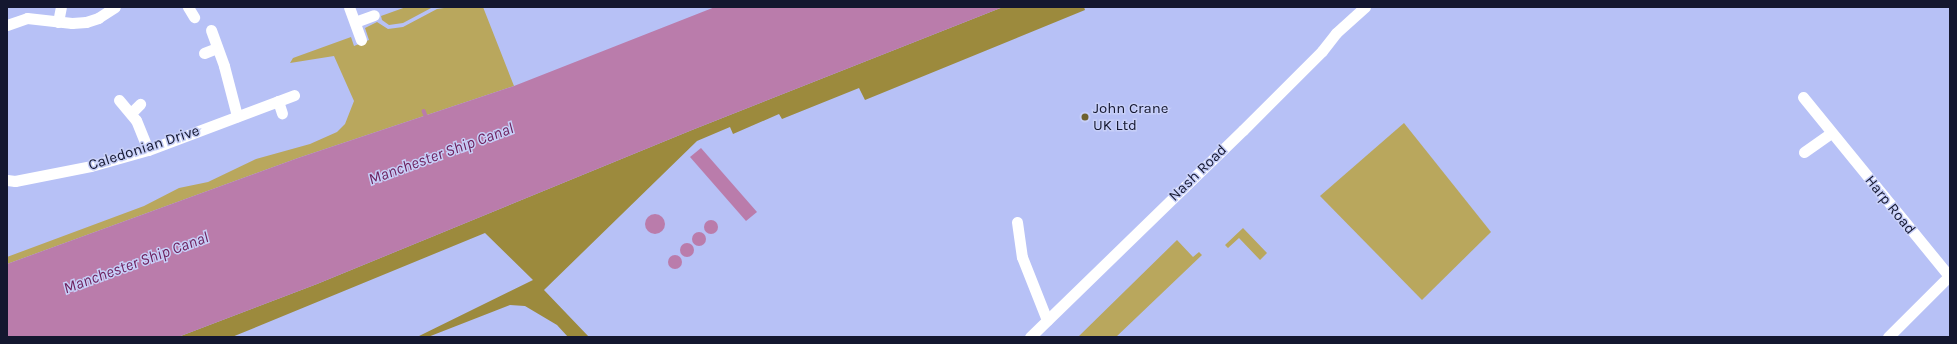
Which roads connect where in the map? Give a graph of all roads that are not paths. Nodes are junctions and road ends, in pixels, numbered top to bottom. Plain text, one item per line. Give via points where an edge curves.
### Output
1 (61, 7) edge
2 (115, 7) edge
3 (349, 7) edge
4 (1364, 7) edge
5 (374, 15) dead end
6 (58, 22) junction
7 (355, 22) junction
8 (7, 25) edge
9 (211, 30) dead end
10 (361, 40) dead end
11 (218, 48) junction
12 (204, 53) dead end
13 (294, 95) dead end
14 (1802, 97) dead end
15 (119, 100) dead end
16 (278, 100) junction
17 (140, 104) dead end
18 (131, 113) junction
19 (282, 113) dead end
20 (237, 116) junction
21 (1831, 133) junction
22 (148, 150) junction
23 (1804, 152) dead end
24 (7, 180) edge
25 (1017, 222) dead end
26 (1949, 276) edge
27 (1047, 320) junction
28 (1030, 337) edge
29 (1888, 337) edge

1 - 6 street
2 - 6 street via 98,18 72,23
3 - 7 street
4 - 27 street, Nash Road via 1243,130
5 - 7 street
6 - 8 street via 27,18
7 - 10 street
9 - 11 street
11 - 12 street
11 - 20 street
13 - 16 street, Caledonian Drive
14 - 21 street, Harp Road
15 - 18 street
16 - 19 street
16 - 20 street, Caledonian Drive
17 - 18 street
18 - 22 street
20 - 22 street, Caledonian Drive
21 - 23 street
21 - 26 street, Harp Road
22 - 24 street, Caledonian Drive via 92,166 15,181
25 - 27 street via 1022,257
26 - 29 street
27 - 28 street, Nash Road

